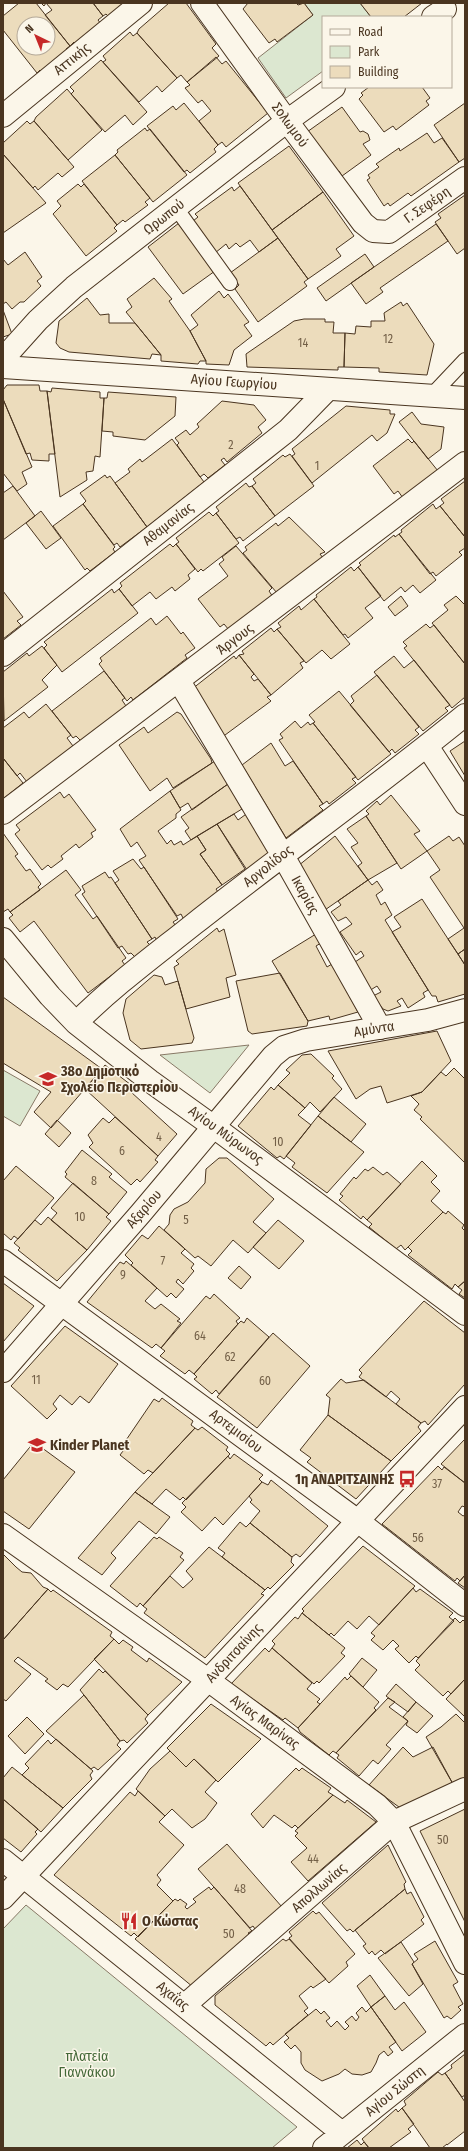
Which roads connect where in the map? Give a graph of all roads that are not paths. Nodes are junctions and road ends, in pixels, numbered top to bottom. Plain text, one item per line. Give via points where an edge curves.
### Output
1 (141, 3) edge
2 (202, 3) edge
3 (333, 88) edge
4 (3, 116) edge
5 (287, 121) junction
6 (465, 178) edge
7 (176, 208) junction
8 (389, 232) joint
9 (230, 283) dead end
10 (3, 359) edge
11 (465, 360) edge
12 (3, 367) edge
13 (328, 389) junction
14 (431, 396) junction
15 (465, 398) edge
16 (465, 463) edge
17 (3, 655) edge
18 (179, 681) junction
19 (465, 715) edge
20 (427, 746) junction
21 (465, 804) edge
22 (3, 813) edge
23 (282, 854) junction
24 (7, 951) edge
25 (465, 1010) edge
26 (76, 1023) junction
27 (380, 1028) junction
28 (284, 1047) joint
29 (214, 1126) junction
30 (3, 1261) edge
31 (62, 1303) junction
32 (465, 1314) edge
33 (3, 1371) edge
34 (465, 1407) edge
35 (358, 1521) junction
36 (3, 1535) edge
37 (465, 1605) edge
38 (208, 1680) junction
39 (465, 1789) edge
40 (394, 1822) junction
41 (3, 1860) edge
42 (24, 1876) junction
43 (3, 1898) edge
44 (465, 1963) edge
45 (185, 2005) junction
46 (465, 2035) edge
47 (342, 2134) junction
48 (324, 2148) edge

1 - 4 street, Αττικής
2 - 5 street, Σολωμού
3 - 5 street, Ωρωπού
5 - 7 street, Ωρωπού
5 - 8 street, Σολωμού via 362,223 373,231
6 - 8 street, Γ. Σεφέρη
7 - 9 lane
7 - 10 street, Ωρωπού via 74,287 38,320
11 - 14 lane
12 - 13 street, Αγίου Γεωργίου
13 - 14 street, Αγίου Γεωργίου
13 - 17 street, Αθαμανίας via 288,430
14 - 15 street, Αγίου Γεωργίου
16 - 18 street, Άργους
18 - 22 street, Άργους
18 - 23 street, Ικαρίας
19 - 20 street, Αργολίδος
20 - 21 street
20 - 23 street, Αργολίδος
23 - 26 street, Αργολίδος via 104,995
23 - 27 street, Ικαρίας
24 - 26 street, Αγίου Μύρωνος
25 - 27 street, Αμύντα via 428,1020
26 - 29 street, Αγίου Μύρωνος via 150,1081
27 - 28 street, Αμύντα via 306,1040
28 - 29 street, Αξαρίου via 273,1056
29 - 31 street, Αξαρίου
29 - 32 street, Αγίου Μύρωνος
30 - 31 street, Αρτεμισίου
31 - 33 street, Αξαρίου
31 - 35 street, Αρτεμισίου
34 - 35 street, Ανδριτσαίνης
35 - 37 street, Αρτεμισίου
35 - 38 street, Ανδριτσαίνης
36 - 38 street, Αγίας Μαρίνας
38 - 40 street, Αγίας Μαρίνας via 377,1805
38 - 42 street, Ανδριτσαίνης
39 - 40 street, Απολλωνίας
40 - 44 street, Αγίας Μαρίνας
40 - 45 street, Απολλωνίας
41 - 42 street, Αχαΐας
42 - 43 street, Ανδριτσαίνης
42 - 45 street, Αχαΐας
45 - 47 street, Αχαΐας
46 - 47 street, Αγίου Σώστη
47 - 48 street, Αγίου Σώστη

